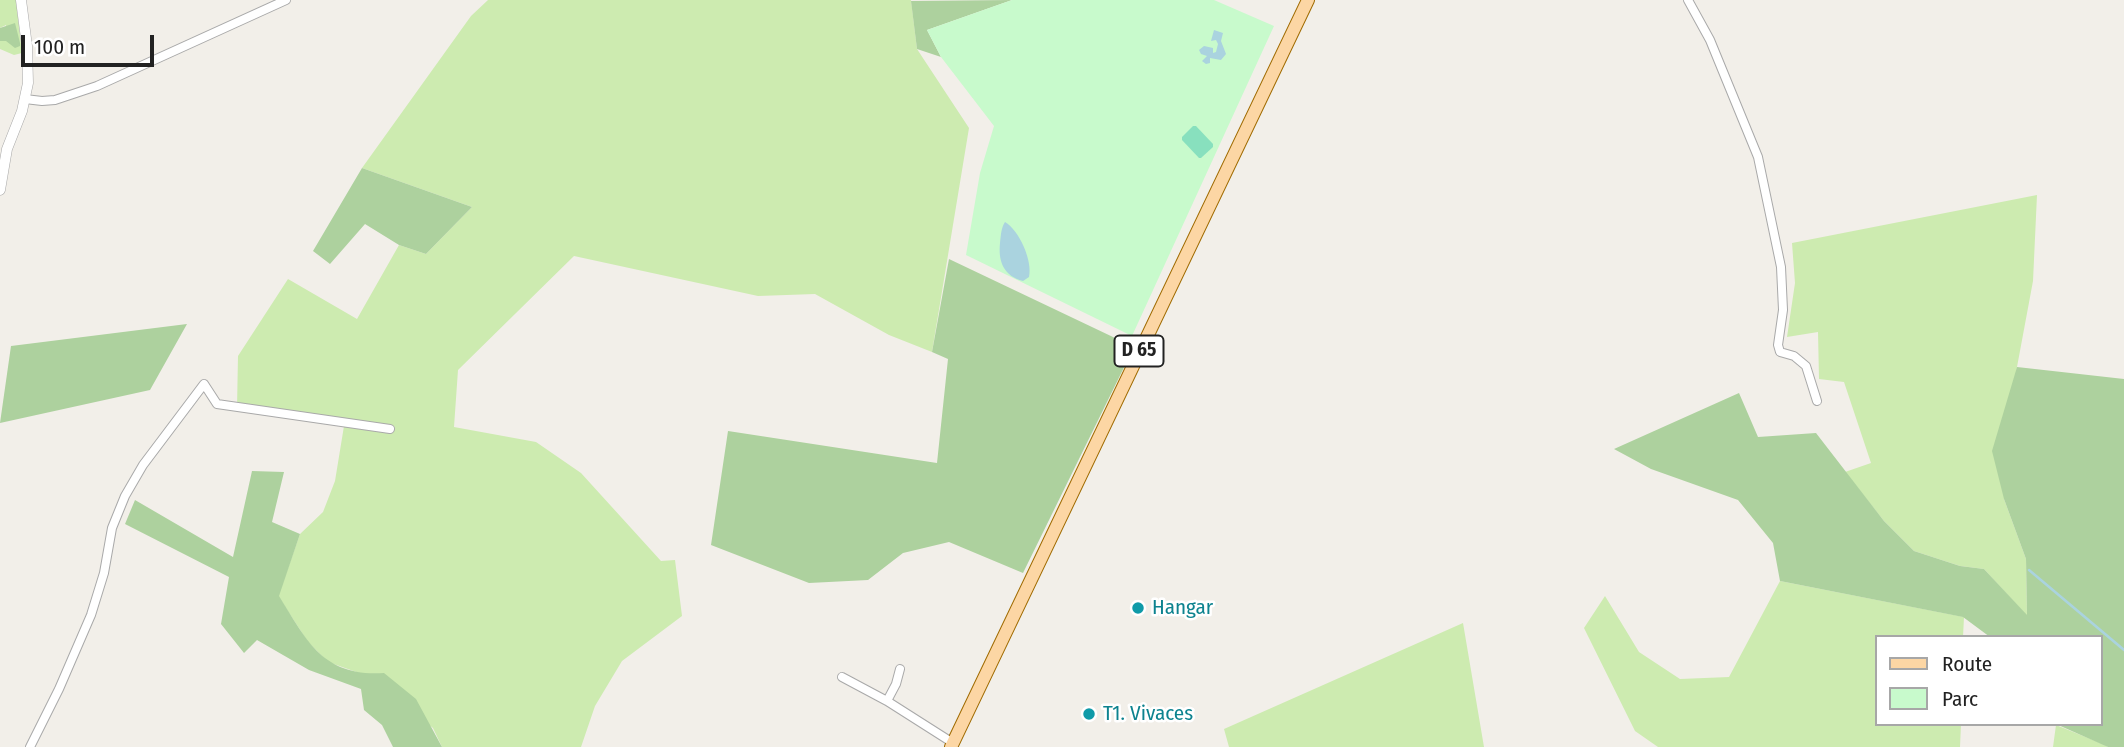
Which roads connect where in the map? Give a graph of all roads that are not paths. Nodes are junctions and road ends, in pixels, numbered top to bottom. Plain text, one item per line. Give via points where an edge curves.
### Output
1 (20, 0) edge
2 (286, 0) edge
3 (1308, 0) edge
4 (1688, 0) edge
5 (25, 99) junction
6 (0, 190) edge
7 (1817, 401) dead end
8 (390, 429) dead end
9 (900, 669) dead end
10 (842, 677) dead end
11 (887, 701) junction
12 (952, 745) edge
13 (30, 747) edge

1 - 5 street via 28,61
2 - 5 street via 97,86 55,100
3 - 12 main road, D 65
4 - 7 street via 1710,40 1758,157 1781,267 1780,352 1806,366
5 - 6 street via 7,149
8 - 13 street via 217,404 204,384 125,496 112,528 91,615
9 - 11 street
10 - 11 street
11 - 12 street

